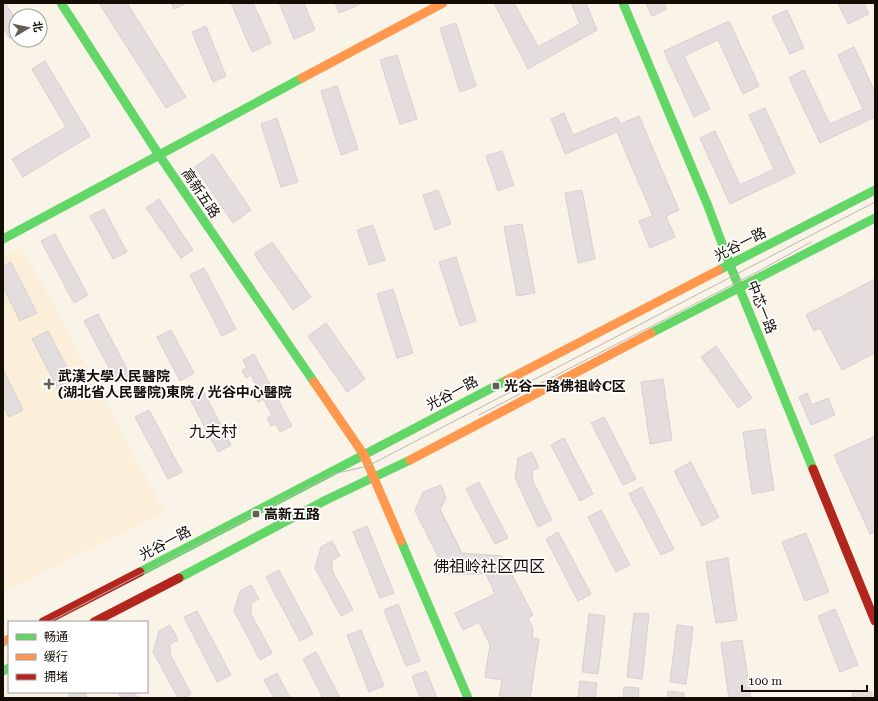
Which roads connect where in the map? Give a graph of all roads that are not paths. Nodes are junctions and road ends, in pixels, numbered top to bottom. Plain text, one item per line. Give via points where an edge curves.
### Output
1 (60, 3) edge
2 (430, 3) edge
3 (443, 3) edge
4 (623, 3) edge
5 (157, 153) junction
6 (875, 190) edge
7 (875, 218) edge
8 (3, 232) edge
9 (3, 239) edge
10 (730, 266) junction
11 (740, 288) junction
12 (364, 455) junction
13 (374, 478) junction
14 (45, 621) edge
15 (96, 621) edge
16 (875, 621) edge
17 (468, 698) edge

1 - 5 main road, 高新五路
2 - 5 main road
3 - 5 main road
4 - 10 main road, 中芯一路 via 708,206
5 - 8 main road
5 - 9 main road
5 - 12 main road, 高新五路
6 - 10 main road, 光谷一路
7 - 11 main road
10 - 11 main road, 中芯一路
10 - 12 main road, 光谷一路
11 - 13 main road
11 - 16 main road, 中芯一路
12 - 13 main road, 高新五路
12 - 14 main road, 光谷一路
13 - 15 main road via 326,500
13 - 17 main road, 高新五路

